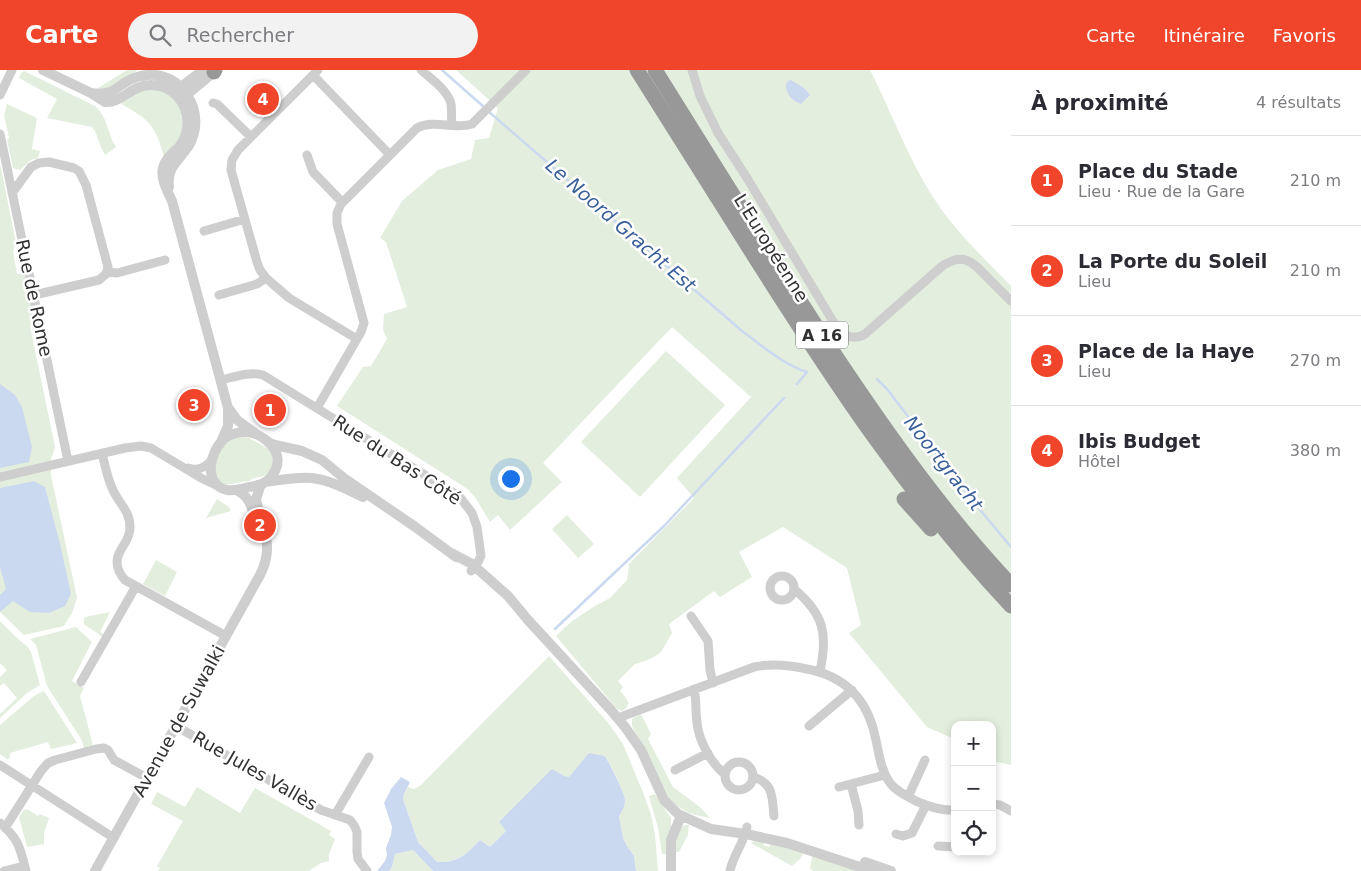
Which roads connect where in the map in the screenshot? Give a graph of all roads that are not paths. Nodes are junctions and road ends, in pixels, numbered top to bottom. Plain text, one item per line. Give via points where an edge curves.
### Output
1 (12, 70) edge
2 (42, 70) edge
3 (211, 70) edge
4 (421, 70) edge
5 (526, 70) edge
6 (637, 70) edge
7 (655, 70) edge
8 (661, 70) edge
9 (692, 70) edge
10 (316, 73) edge
11 (181, 94) junction
12 (0, 95) edge
13 (213, 103) dead end
14 (452, 125) junction
15 (0, 134) edge
16 (251, 137) junction
17 (307, 155) dead end
18 (390, 155) junction
19 (8, 171) junction
20 (28, 172) junction
21 (12, 193) junction
22 (732, 193) junction
23 (342, 202) junction
24 (245, 219) junction
25 (204, 231) dead end
26 (165, 260) dead end
27 (108, 272) junction
28 (266, 278) junction
29 (34, 295) junction
30 (219, 295) dead end
31 (1011, 301) edge
32 (357, 338) junction
33 (813, 350) junction
34 (221, 380) junction
35 (822, 382) dead end
36 (228, 408) junction
37 (317, 408) junction
38 (256, 434) junction
39 (268, 442) junction
40 (220, 444) junction
41 (102, 453) junction
42 (212, 460) junction
43 (68, 461) junction
44 (182, 466) junction
45 (0, 477) edge
46 (263, 483) junction
47 (221, 487) junction
48 (236, 490) junction
49 (904, 499) dead end
50 (402, 518) junction
51 (260, 525) junction
52 (473, 569) junction
53 (1011, 585) edge
54 (136, 586) junction
55 (794, 590) dead end
56 (1011, 608) edge
57 (691, 616) dead end
58 (226, 636) junction
59 (820, 671) junction
60 (80, 682) dead end
61 (713, 682) junction
62 (694, 690) junction
63 (852, 690) junction
64 (618, 718) junction
65 (176, 726) junction
66 (808, 726) dead end
67 (708, 753) junction
68 (369, 758) dead end
69 (925, 760) dead end
70 (0, 765) edge
71 (675, 770) dead end
72 (725, 774) junction
73 (885, 775) junction
74 (753, 777) junction
75 (147, 778) junction
76 (851, 784) junction
77 (32, 785) junction
78 (839, 787) dead end
79 (908, 797) junction
80 (996, 804) edge
81 (926, 805) junction
82 (951, 810) edge
83 (1011, 811) edge
84 (336, 815) junction
85 (680, 816) junction
86 (774, 816) dead end
87 (3, 825) edge
88 (860, 825) dead end
89 (746, 831) junction
90 (896, 834) dead end
91 (114, 838) junction
92 (938, 846) dead end
93 (951, 847) edge
94 (25, 868) edge
95 (4, 871) edge
96 (95, 871) edge
97 (367, 871) edge
98 (671, 871) edge
99 (730, 871) edge
100 (872, 871) edge
101 (891, 871) edge

1 - 12 street
2 - 11 street via 107,103 146,85
3 - 11 street
4 - 14 street via 448,96
5 - 14 street via 475,122
6 - 33 highway, L'Européenne / A 16
7 - 22 highway, L'Européenne / A 16
8 - 22 highway
9 - 31 street via 700,96 722,140 834,322 846,335 856,338 865,334 942,267 957,259 976,265
10 - 16 street
10 - 18 street
11 - 34 street via 187,114 187,131 162,171
13 - 16 street
14 - 18 street via 420,126
15 - 19 street, Rue de Rome
16 - 24 street via 235,153 231,167
17 - 23 street via 313,172
18 - 23 street
19 - 20 street via 17,175
19 - 21 street, Rue de Rome
20 - 21 street
20 - 27 street via 42,162 79,171 86,185
21 - 29 street, Rue de Rome
22 - 53 highway, L'Européenne / A 16 via 890,435 944,506
23 - 32 street via 337,224 364,320
24 - 25 street
24 - 28 street via 257,262
26 - 27 street
27 - 29 street via 99,280
28 - 30 street via 257,284
28 - 32 street via 297,303
29 - 43 street, Rue de Rome
32 - 37 street
33 - 35 highway via 814,363
33 - 56 highway, L'Européenne / A 16 via 948,536
34 - 36 street
34 - 37 street, Rue du Bas Côté via 260,374
36 - 38 street via 237,420
36 - 40 street via 228,426
37 - 52 street, Rue du Bas Côté via 463,500 477,527 480,556
38 - 39 street
38 - 40 street via 237,433
39 - 46 street via 278,461 275,471
39 - 50 street via 318,458
40 - 42 street
41 - 43 street
41 - 44 street via 144,446
41 - 54 street via 111,487 126,510 130,525 116,564 123,579
42 - 44 street via 198,469
42 - 47 street via 212,476
43 - 45 street
44 - 47 street
46 - 48 street
46 - 50 street via 319,479
46 - 51 street, Avenue de Suwalki via 256,499
47 - 48 street
48 - 51 street, Avenue de Suwalki via 248,498
49 - 56 highway via 975,577
50 - 52 street
51 - 58 street, Avenue de Suwalki via 264,554 262,571
52 - 64 street via 528,620
54 - 58 street
54 - 60 street
55 - 59 street via 812,607 822,627 824,648
57 - 61 street via 708,641
58 - 65 street, Avenue de Suwalki
59 - 61 street via 764,665
59 - 63 street
61 - 62 street
62 - 64 street
62 - 67 street via 697,725
63 - 66 street
63 - 73 street via 870,719
64 - 85 street via 641,750 662,796
65 - 75 street, Avenue de Suwalki
65 - 84 street, Rue Jules Vallès via 321,810
67 - 71 street
67 - 72 street
68 - 84 street, Rue Jules Vallès
69 - 79 street
70 - 77 street
72 - 74 street via 732,764 740,762 750,768
72 - 74 street via 728,785 738,790 748,786
73 - 76 street
73 - 79 street
74 - 86 street via 771,790
75 - 77 street via 114,760 107,749 99,748 50,762
75 - 91 street, Avenue de Suwalki
76 - 78 street
76 - 88 street
77 - 87 street
77 - 91 street
79 - 81 street
80 - 83 street
81 - 82 street
81 - 90 street via 912,833
84 - 97 street, Rue Jules Vallès via 348,818 354,825 358,835 357,856
85 - 89 street via 694,822 711,822
85 - 98 street via 671,840
87 - 94 street via 18,844
89 - 99 street
89 - 100 street
89 - 101 street via 773,832 806,841
91 - 96 street, Avenue de Suwalki
92 - 93 street
94 - 95 street

